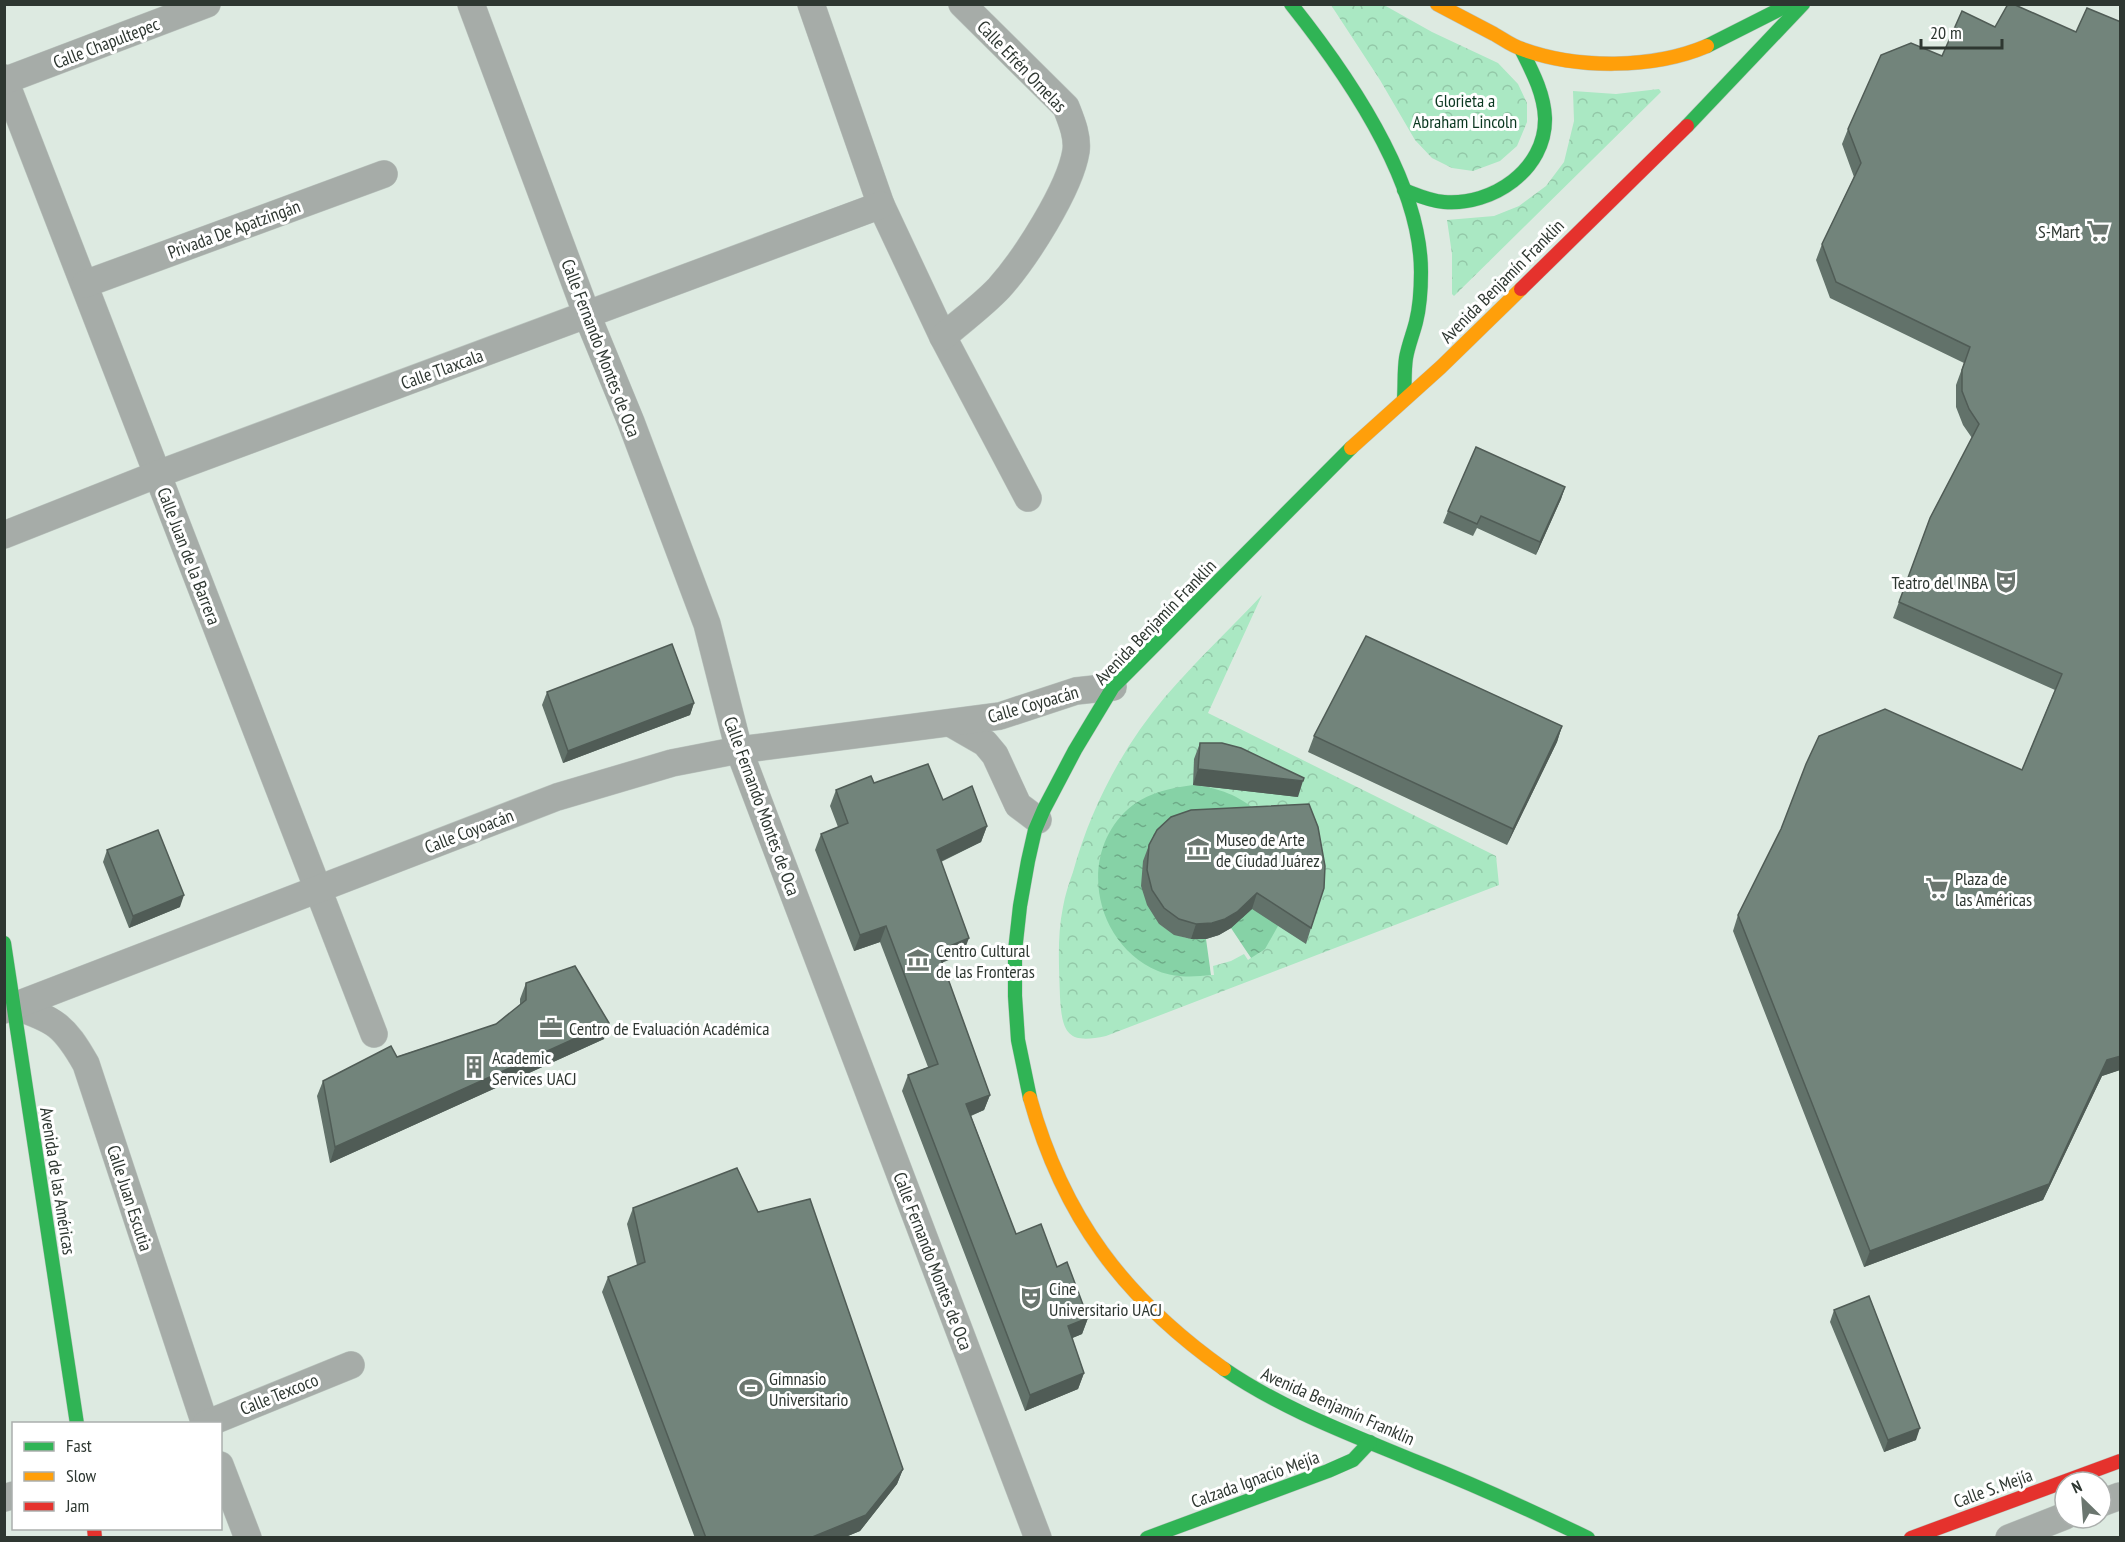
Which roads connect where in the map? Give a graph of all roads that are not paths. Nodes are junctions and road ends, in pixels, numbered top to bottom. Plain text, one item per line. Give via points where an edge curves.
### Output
1 (207, 4) edge
2 (471, 4) edge
3 (811, 4) edge
4 (962, 4) edge
5 (1291, 4) edge
6 (1437, 4) edge
7 (1790, 4) edge
8 (1803, 4) edge
9 (1521, 49) junction
10 (5, 80) edge
11 (384, 174) dead end
12 (1404, 190) junction
13 (881, 205) junction
14 (85, 284) junction
15 (587, 315) junction
16 (943, 337) junction
17 (1404, 399) junction
18 (158, 474) junction
19 (1028, 498) dead end
20 (4, 535) edge
21 (1113, 687) junction
22 (952, 724) junction
23 (739, 750) junction
24 (1038, 820) junction
25 (316, 888) junction
26 (4, 943) edge
27 (9, 1008) edge
28 (374, 1034) dead end
29 (351, 1365) dead end
30 (77, 1422) edge
31 (205, 1422) edge
32 (211, 1422) edge
33 (1370, 1442) junction
34 (2121, 1461) edge
35 (222, 1470) edge
36 (2053, 1521) edge
37 (248, 1538) edge
38 (1038, 1538) edge
39 (1147, 1538) edge
40 (1588, 1538) edge
41 (1911, 1538) edge
42 (2009, 1538) edge

1 - 10 street, Calle Chapultepec
2 - 15 street, Calle Fernando Montes de Oca
3 - 13 street
4 - 16 street, Calle Efrén Ornelas via 1066,107 1074,126 1076,149 1071,171 1026,253 998,289
5 - 12 main road via 1351,89
6 - 9 main road
7 - 9 main road via 1688,54 1644,62 1560,59
8 - 17 main road, Avenida Benjamín Franklin via 1714,99
9 - 12 main road via 1539,86 1544,109 1544,132 1538,153 1526,171 1502,189 1476,199 1446,202
10 - 14 street, Calle Juan de la Barrera
11 - 14 street, Privada De Apatzingán
12 - 17 main road via 1417,232 1421,264 1416,320 1406,357
13 - 15 street, Calle Tlaxcala
13 - 16 street
14 - 18 street, Calle Juan de la Barrera
15 - 18 street, Calle Tlaxcala
15 - 23 street, Calle Fernando Montes de Oca via 707,624
16 - 19 street
17 - 21 main road, Avenida Benjamín Franklin
18 - 20 street, Calle Tlaxcala
18 - 25 street, Calle Juan de la Barrera
21 - 22 street, Calle Coyoacán via 1076,691 1000,716
21 - 24 main road, Avenida Benjamín Franklin
22 - 23 street, Calle Coyoacán
22 - 24 street, Calle Coyoacán via 985,743 1018,805
23 - 25 street, Calle Coyoacán via 672,763 557,797
23 - 38 street, Calle Fernando Montes de Oca
24 - 33 main road, Avenida Benjamín Franklin via 1022,889 1014,986 1028,1098 1068,1199 1094,1245 1136,1295 1184,1340 1244,1383
25 - 27 street, Calle Coyoacán
25 - 28 street, Calle Juan de la Barrera
26 - 27 main road, Avenida de las Américas
27 - 30 main road, Avenida de las Américas
27 - 31 street, Calle Juan Escutia via 53,1020 75,1044 86,1064
29 - 32 street, Calle Texcoco
33 - 39 main road, Calzada Ignacio Mejía via 1353,1460 1328,1472
33 - 40 main road, Avenida Benjamín Franklin via 1491,1491
34 - 41 main road, Calle S. Mejía
35 - 37 street
36 - 42 street

